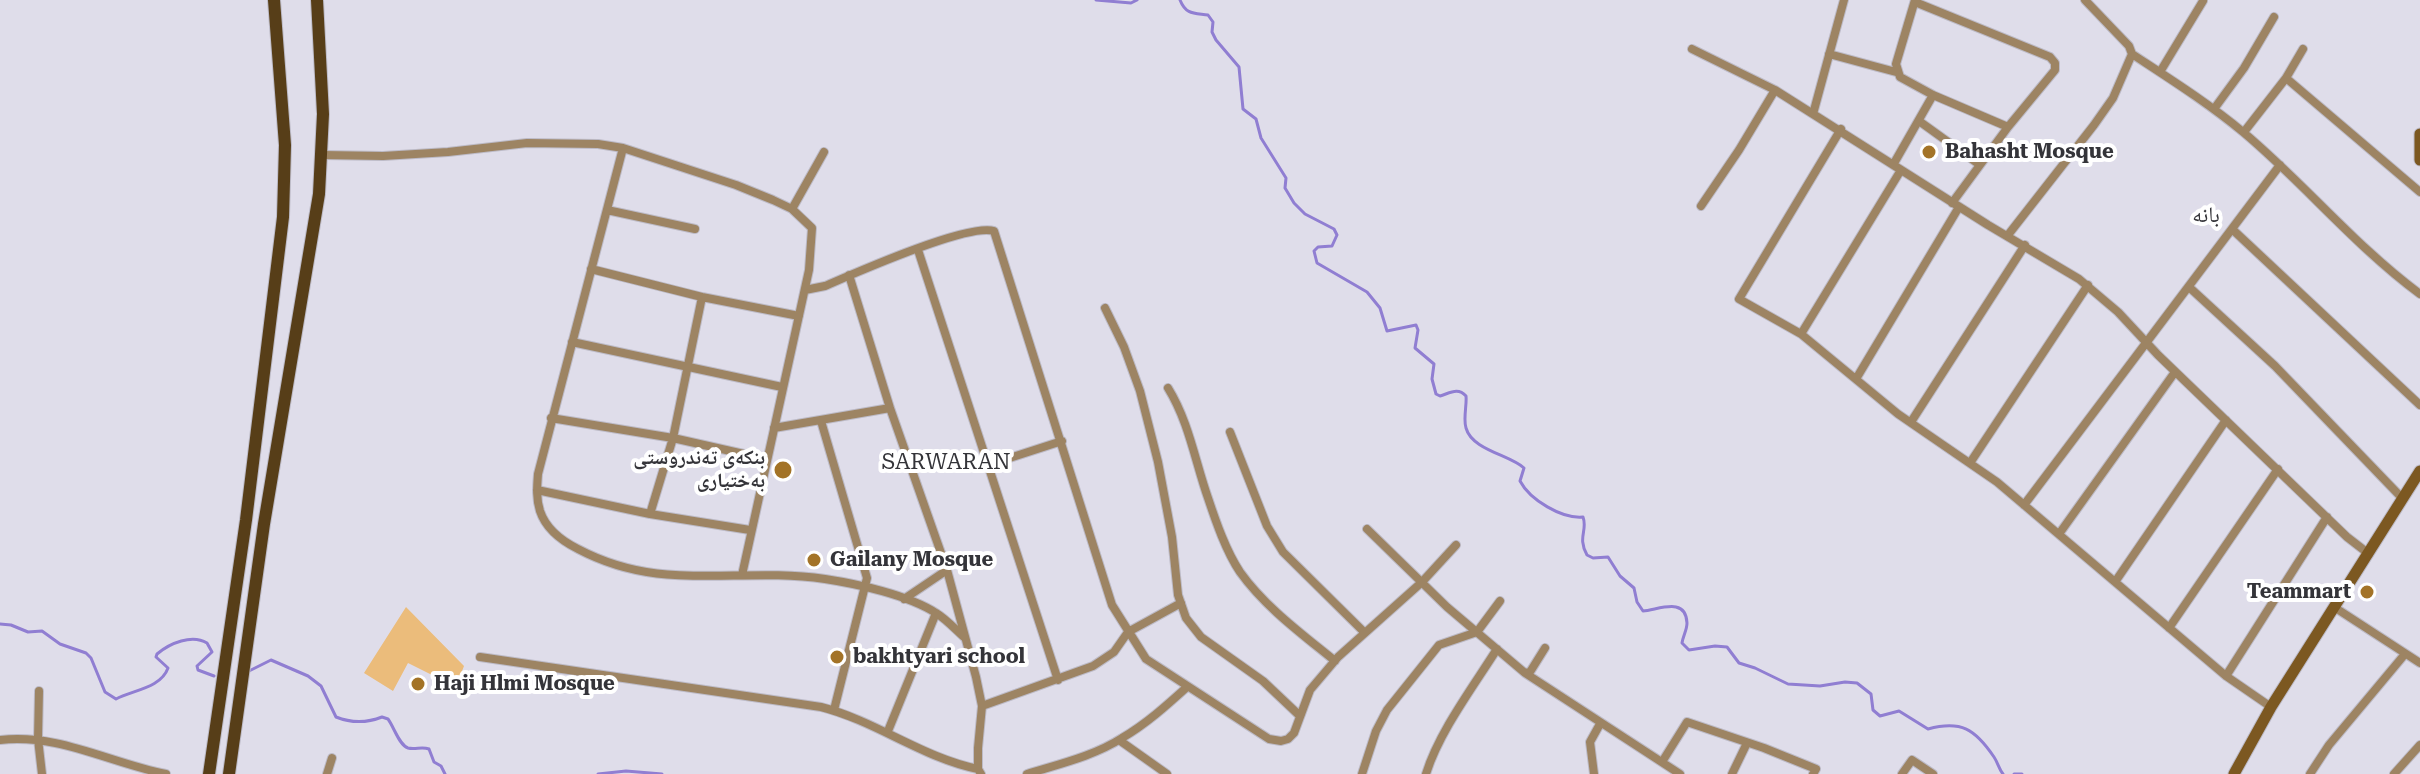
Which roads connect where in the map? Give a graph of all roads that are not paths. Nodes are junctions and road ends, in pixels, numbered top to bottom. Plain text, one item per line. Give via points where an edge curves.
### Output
1 (274, 0) edge
2 (317, 0) edge
3 (1844, 0) edge
4 (2085, 0) edge
5 (1915, 1) edge
6 (2203, 1) edge
7 (2274, 17) dead end
8 (1692, 49) dead end
9 (2303, 49) dead end
10 (1829, 54) junction
11 (2132, 54) junction
12 (1896, 72) junction
13 (2160, 72) junction
14 (2286, 78) junction
15 (1775, 90) junction
16 (1933, 95) junction
17 (2214, 109) junction
18 (1813, 114) junction
19 (1919, 121) junction
20 (2008, 127) junction
21 (1841, 129) junction
22 (2244, 132) junction
23 (2420, 134) edge
24 (623, 148) junction
25 (824, 152) dead end
26 (322, 155) junction
27 (2420, 160) edge
28 (1980, 165) junction
29 (2280, 165) junction
30 (1897, 167) junction
31 (2420, 192) edge
32 (1956, 205) junction
33 (1701, 206) dead end
34 (792, 209) junction
35 (607, 210) junction
36 (695, 229) dead end
37 (2232, 229) junction
38 (2008, 235) junction
39 (2025, 245) junction
40 (918, 250) junction
41 (591, 269) junction
42 (849, 275) junction
43 (2088, 285) junction
44 (2189, 287) junction
45 (805, 290) junction
46 (2420, 294) edge
47 (702, 297) junction
48 (1105, 308) dead end
49 (799, 316) junction
50 (1801, 334) junction
51 (572, 342) junction
52 (2147, 343) junction
53 (687, 365) junction
54 (2175, 372) junction
55 (1856, 379) junction
56 (782, 387) junction
57 (1168, 388) dead end
58 (2420, 405) edge
59 (890, 408) junction
60 (551, 418) junction
61 (2226, 420) junction
62 (821, 421) junction
63 (1911, 422) junction
64 (774, 428) junction
65 (1230, 432) dead end
66 (673, 438) junction
67 (1062, 441) junction
68 (766, 459) junction
69 (1970, 463) junction
70 (988, 465) junction
71 (2278, 469) junction
72 (2420, 471) edge
73 (537, 490) junction
74 (2403, 499) junction
75 (2024, 505) junction
76 (650, 514) junction
77 (2327, 517) junction
78 (246, 520) junction
79 (264, 524) junction
80 (1367, 529) dead end
81 (750, 530) junction
82 (2059, 534) junction
83 (1456, 545) dead end
84 (2369, 554) junction
85 (947, 570) junction
86 (742, 575) junction
87 (1422, 582) junction
88 (2115, 582) junction
89 (865, 588) junction
90 (904, 599) junction
91 (1500, 601) dead end
92 (1181, 603) junction
93 (2334, 607) junction
94 (936, 613) junction
95 (2169, 628) junction
96 (1128, 632) junction
97 (1364, 632) junction
98 (1477, 632) junction
99 (964, 637) junction
100 (1545, 648) dead end
101 (1497, 649) junction
102 (2405, 654) junction
103 (480, 657) dead end
104 (2418, 659) edge
105 (1335, 661) junction
106 (1525, 673) junction
107 (2226, 676) junction
108 (1058, 680) junction
109 (1187, 687) junction
110 (39, 691) dead end
111 (982, 706) junction
112 (2271, 707) junction
113 (834, 710) junction
114 (1300, 716) junction
115 (1600, 724) junction
116 (888, 731) junction
117 (38, 739) junction
118 (0, 740) edge
119 (1119, 740) junction
120 (1747, 743) junction
121 (2420, 745) edge
122 (332, 758) dead end
123 (1662, 762) junction
124 (136, 771) edge
125 (980, 771) edge
126 (1163, 773) edge
127 (42, 774) edge
128 (166, 774) edge
129 (209, 774) edge
130 (229, 774) edge
131 (327, 774) edge
132 (1027, 774) edge
133 (1362, 774) edge
134 (1426, 774) edge
135 (1594, 774) edge
136 (1680, 774) edge
137 (1732, 774) edge
138 (1813, 774) edge
139 (1902, 774) edge
140 (1933, 774) edge
141 (2234, 774) edge
142 (2310, 774) edge
143 (2394, 774) edge

1 - 78 main road via 284,193
2 - 26 main road
3 - 10 street
4 - 11 street
5 - 12 street
5 - 20 street via 2055,63 2055,70
6 - 13 street
7 - 17 street
8 - 15 street
9 - 14 street
10 - 12 street
10 - 18 street
11 - 13 street
11 - 38 street via 2101,116
12 - 16 street
13 - 17 street
14 - 22 street
14 - 31 street
15 - 18 street
15 - 33 street
16 - 19 street
16 - 20 street
17 - 22 street
18 - 21 street
19 - 28 street
19 - 30 street
20 - 28 street
21 - 30 street
21 - 50 street via 1739,299
22 - 29 street
23 - 27 street
24 - 26 street via 527,143 435,153
24 - 34 street
24 - 35 street
25 - 34 street
26 - 79 main road via 316,220
28 - 32 street
29 - 37 street
29 - 46 street
30 - 32 street
30 - 50 street
32 - 38 street
32 - 55 street
34 - 45 street via 812,228
35 - 36 street
35 - 41 street
37 - 44 street
37 - 58 street
38 - 39 street
39 - 43 street
39 - 63 street
40 - 42 street
40 - 67 street via 963,234 994,231
40 - 70 street
41 - 47 street
41 - 51 street
42 - 45 street
42 - 59 street
43 - 52 street
43 - 69 street
44 - 52 street
44 - 74 street
45 - 49 street
47 - 49 street
47 - 53 street
48 - 92 street via 1140,391 1158,462
49 - 56 street
50 - 55 street
51 - 53 street
51 - 60 street
52 - 54 street
52 - 75 street
53 - 56 street
53 - 66 street
54 - 61 street
54 - 82 street
55 - 63 street
56 - 64 street
57 - 105 street via 1238,568 1254,590
59 - 62 street
59 - 85 street
60 - 66 street
60 - 73 street
61 - 71 street
61 - 88 street
62 - 64 street
62 - 89 street via 867,578
63 - 69 street
64 - 68 street
65 - 97 street via 1267,526 1283,552
66 - 68 street
66 - 76 street
67 - 70 street
67 - 96 street via 1101,575
68 - 81 street
69 - 75 street
70 - 108 street
71 - 77 street
71 - 95 street
72 - 74 street
73 - 76 street
73 - 86 street via 549,528 565,543 596,558 688,578
74 - 84 street
75 - 82 street
76 - 81 street
77 - 84 street
77 - 107 street
78 - 79 main road
78 - 129 main road
79 - 130 main road
80 - 87 street
81 - 86 street
82 - 88 street
83 - 87 street
84 - 93 street
85 - 90 street
85 - 99 street
86 - 89 street via 827,579
87 - 97 street
87 - 98 street
88 - 95 street
89 - 90 street
89 - 113 street
90 - 94 street
91 - 98 street
92 - 96 street
92 - 114 street via 1201,637 1263,681
93 - 102 street
93 - 112 street
94 - 99 street
94 - 116 street
95 - 107 street
96 - 108 street via 1114,652
96 - 109 street via 1146,659
97 - 105 street
98 - 101 street
98 - 133 street via 1439,645 1387,710
99 - 111 street
100 - 106 street
101 - 106 street
101 - 134 street
102 - 104 street
102 - 142 street
103 - 113 street
105 - 114 street via 1310,690
106 - 115 street
107 - 112 street
108 - 111 street
109 - 114 street via 1269,739 1288,739
109 - 119 street
110 - 117 street
111 - 125 street
112 - 141 street
113 - 116 street
115 - 123 street
115 - 135 street via 1590,742
116 - 125 street
117 - 118 street
117 - 124 street
117 - 127 street
119 - 126 street
119 - 132 street
120 - 123 street via 1687,722
120 - 137 street
120 - 138 street via 1816,769
121 - 143 street
122 - 131 street
123 - 136 street
124 - 128 street
139 - 140 street via 1912,760

